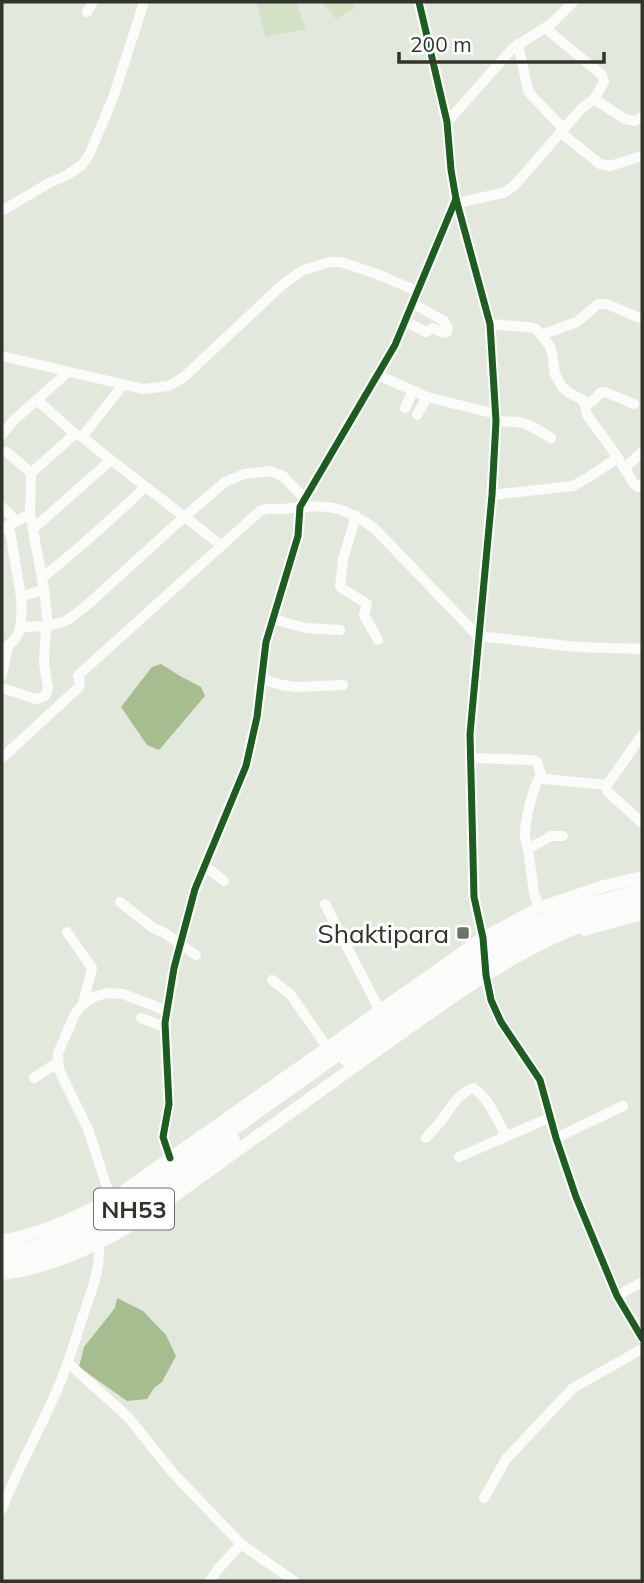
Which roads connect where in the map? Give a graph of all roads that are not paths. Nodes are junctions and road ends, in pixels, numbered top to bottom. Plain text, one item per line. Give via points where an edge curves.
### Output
1 (93, 2) edge
2 (145, 2) edge
3 (419, 2) edge
4 (573, 2) edge
5 (87, 12) dead end
6 (545, 28) junction
7 (518, 44) junction
8 (594, 99) junction
9 (642, 117) edge
10 (447, 122) junction
11 (562, 130) junction
12 (642, 156) edge
13 (456, 201) junction
14 (2, 211) edge
15 (417, 291) junction
16 (412, 303) junction
17 (642, 319) edge
18 (405, 321) junction
19 (490, 324) junction
20 (541, 335) junction
21 (2, 356) edge
22 (68, 372) junction
23 (378, 374) junction
24 (123, 385) junction
25 (413, 391) junction
26 (427, 397) junction
27 (37, 400) junction
28 (634, 404) dead end
29 (585, 405) junction
30 (405, 408) dead end
31 (417, 415) dead end
32 (496, 417) junction
33 (2, 435) edge
34 (78, 435) junction
35 (551, 438) dead end
36 (3, 452) edge
37 (642, 452) edge
38 (617, 458) junction
39 (111, 460) junction
40 (624, 469) junction
41 (31, 473) junction
42 (642, 485) edge
43 (145, 487) junction
44 (492, 495) junction
45 (302, 502) junction
46 (2, 507) edge
47 (30, 514) junction
48 (355, 515) junction
49 (184, 517) junction
50 (9, 525) edge
51 (33, 529) junction
52 (221, 545) junction
53 (41, 578) junction
54 (44, 589) junction
55 (21, 597) junction
56 (273, 619) junction
57 (21, 626) junction
58 (47, 626) junction
59 (340, 630) dead end
60 (478, 636) junction
61 (378, 640) dead end
62 (5, 647) edge
63 (642, 649) edge
64 (2, 675) edge
65 (261, 679) junction
66 (343, 685) dead end
67 (2, 688) edge
68 (642, 735) edge
69 (638, 751) edge
70 (2, 758) edge
71 (470, 758) junction
72 (541, 775) junction
73 (607, 785) junction
74 (642, 823) edge
75 (563, 836) dead end
76 (528, 849) junction
77 (205, 866) junction
78 (642, 877) edge
79 (223, 881) dead end
80 (642, 890) edge
81 (642, 901) edge
82 (120, 902) dead end
83 (615, 902) junction
84 (325, 904) dead end
85 (539, 908) junction
86 (642, 909) edge
87 (642, 915) edge
88 (66, 932) dead end
89 (567, 933) junction
90 (483, 938) junction
91 (181, 943) junction
92 (197, 955) dead end
93 (485, 975) junction
94 (272, 980) dead end
95 (83, 1004) junction
96 (379, 1009) junction
97 (167, 1011) junction
98 (141, 1018) dead end
99 (165, 1027) junction
100 (327, 1047) junction
101 (58, 1062) junction
102 (34, 1078) dead end
103 (623, 1106) dead end
104 (551, 1117) junction
105 (249, 1123) junction
106 (506, 1136) junction
107 (426, 1138) dead end
108 (556, 1138) junction
109 (459, 1157) dead end
110 (170, 1158) junction
111 (111, 1200) junction
112 (2, 1241) edge
113 (99, 1243) junction
114 (2, 1254) edge
115 (2, 1264) edge
116 (2, 1274) edge
117 (642, 1282) edge
118 (617, 1296) junction
119 (642, 1338) edge
120 (642, 1349) edge
121 (68, 1363) junction
122 (484, 1499) dead end
123 (2, 1509) edge
124 (241, 1544) junction
125 (210, 1581) edge
126 (294, 1581) edge

1 - 5 street
2 - 14 street via 89,155 67,175
3 - 10 street
4 - 6 street
6 - 7 street
6 - 8 street via 602,75 604,82
7 - 10 street
7 - 11 street via 528,90
8 - 9 street via 625,119
8 - 11 street
10 - 13 street
11 - 12 street via 606,166
11 - 13 street via 514,186
13 - 15 street
13 - 19 street
15 - 16 street
15 - 24 street via 352,265 321,264 293,275 184,377 169,386 142,389
16 - 18 street
16 - 18 street via 444,321 448,329 445,333 433,328 426,332
17 - 20 street via 598,304 578,322
18 - 23 street
19 - 20 street via 527,327
19 - 32 street
20 - 29 street via 552,352 562,387
21 - 22 street
22 - 24 street
22 - 27 street
23 - 25 street
23 - 45 street
24 - 34 street
25 - 26 street
25 - 30 street
26 - 31 street
26 - 32 street
27 - 33 street
27 - 34 street
28 - 29 street via 605,392
29 - 38 street
32 - 35 street via 521,421
32 - 44 street
34 - 39 street
34 - 41 street
36 - 41 street
37 - 40 street
38 - 40 street
38 - 44 street via 573,486
39 - 43 street
39 - 51 street
40 - 42 street via 635,485
41 - 47 street
43 - 49 street
43 - 53 street
44 - 60 street
45 - 48 street via 333,506
45 - 49 street via 283,476 270,471 244,474 225,482
45 - 52 street via 264,509
45 - 56 street via 298,536
46 - 50 street
47 - 50 street
47 - 51 street
48 - 60 street via 374,528
48 - 61 street via 340,587 367,604 363,612
49 - 52 street
49 - 58 street via 86,606 66,621
50 - 55 street
51 - 53 street
52 - 70 street via 84,670 76,689
53 - 54 street
54 - 55 street
54 - 58 street
55 - 57 street
56 - 59 street via 305,628
56 - 65 street
57 - 58 street
57 - 62 street
58 - 67 street via 47,693 36,699
60 - 63 street
60 - 71 street
62 - 64 street
65 - 66 street via 296,687
65 - 77 street via 246,766
68 - 69 street
69 - 73 street
71 - 72 street via 533,760
71 - 90 street via 474,897
72 - 73 street via 544,779
72 - 76 street via 529,811
73 - 74 street via 607,791
75 - 76 street via 551,836
76 - 85 street
77 - 79 street
77 - 91 street
78 - 85 main road
80 - 83 highway, NH53
81 - 83 highway, NH53
82 - 91 street
83 - 105 highway, NH53 via 555,927 459,979
84 - 96 street
85 - 90 main road
86 - 89 main road
87 - 89 street
88 - 95 street via 92,968
89 - 93 main road
90 - 93 street
90 - 96 main road
91 - 92 street
91 - 97 street
93 - 104 street via 501,1022 540,1080
93 - 113 main road via 146,1216
94 - 100 street via 290,994
95 - 97 street via 96,996 123,994
95 - 101 street via 62,1043
96 - 100 main road
97 - 99 street
98 - 99 street
99 - 110 street via 169,1104 163,1137
100 - 110 main road
101 - 102 street
101 - 111 street via 88,1129
103 - 108 street
104 - 106 street
104 - 108 street
105 - 114 highway, NH53 via 114,1211 46,1243
105 - 115 highway, NH53 via 117,1221 60,1248
106 - 107 street via 492,1109 473,1088 455,1100
106 - 109 street
108 - 118 street
110 - 111 main road
111 - 112 main road via 59,1225
113 - 116 main road
113 - 121 street via 96,1275
117 - 118 street
118 - 119 street
120 - 122 street via 573,1388 506,1459
121 - 123 street
121 - 124 street via 128,1417 173,1473
124 - 125 street
124 - 126 street

